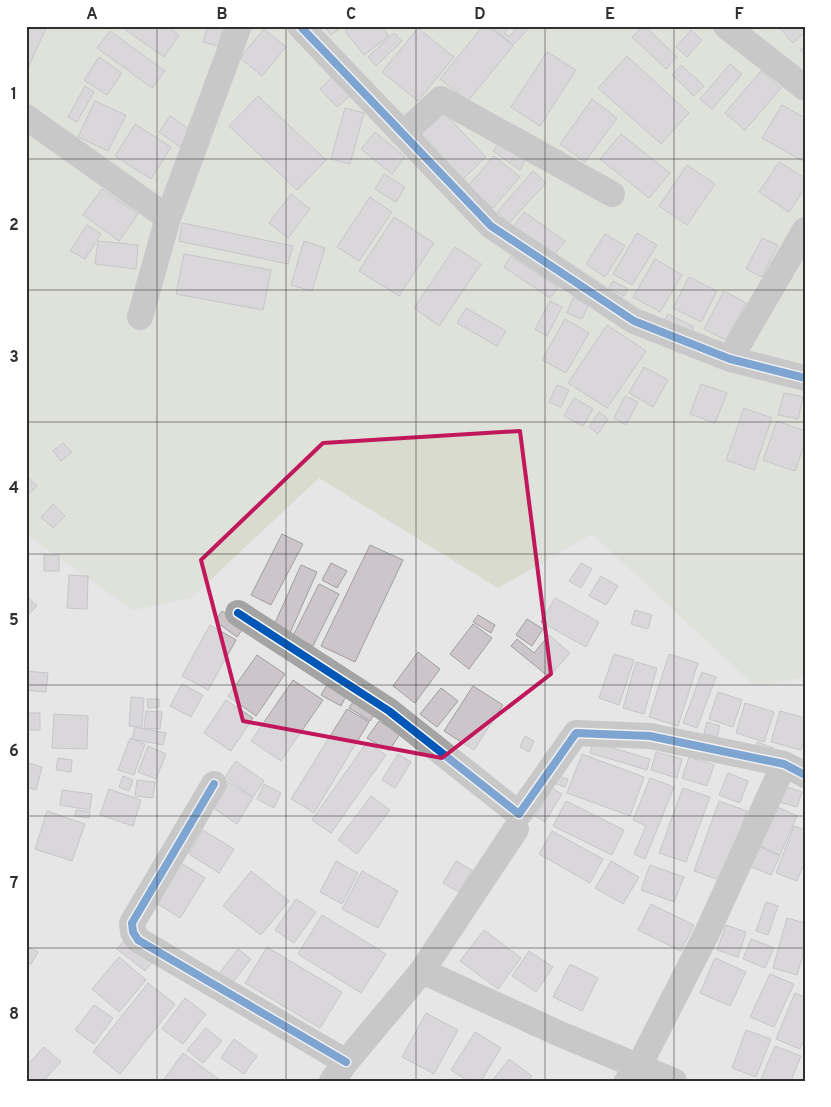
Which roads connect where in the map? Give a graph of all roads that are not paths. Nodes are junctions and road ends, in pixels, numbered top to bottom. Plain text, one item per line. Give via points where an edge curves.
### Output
1 (239, 26) edge
2 (300, 26) edge
3 (726, 26) edge
4 (805, 88) edge
5 (26, 117) edge
6 (404, 134) junction
7 (612, 194) dead end
8 (168, 218) junction
9 (805, 230) edge
10 (140, 317) dead end
11 (730, 359) junction
12 (805, 378) edge
13 (238, 613) dead end
14 (794, 769) edge
15 (214, 784) dead end
16 (516, 829) dead end
17 (422, 971) junction
18 (339, 1071) edge
19 (633, 1073) edge
20 (674, 1081) edge

1 - 8 street
2 - 6 street
3 - 4 street
5 - 8 street
6 - 7 street via 441,100
6 - 11 street via 491,226 634,321
8 - 10 street
9 - 11 street
11 - 12 street
13 - 14 street via 389,711 518,814 576,733 650,736
14 - 19 street
15 - 18 street via 132,923 133,932 138,940
16 - 17 street
17 - 18 street
17 - 19 street via 560,1034
19 - 20 street

